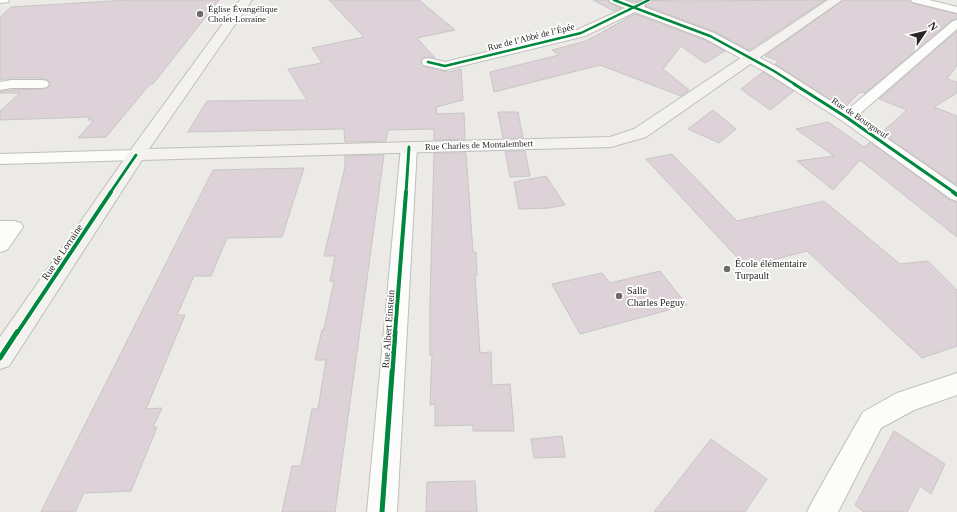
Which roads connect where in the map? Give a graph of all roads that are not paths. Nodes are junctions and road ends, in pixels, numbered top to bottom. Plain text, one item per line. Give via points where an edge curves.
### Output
1 (0, 0) edge
2 (4, 0) edge
3 (246, 0) edge
4 (614, 0) edge
5 (649, 0) edge
6 (836, 0) edge
7 (916, 0) edge
8 (634, 8) junction
9 (957, 10) edge
10 (957, 23) edge
11 (751, 59) junction
12 (428, 62) dead end
13 (42, 84) dead end
14 (0, 86) edge
15 (846, 116) junction
16 (409, 147) junction
17 (136, 155) junction
18 (0, 159) edge
19 (957, 195) edge
20 (0, 227) edge
21 (0, 245) edge
22 (0, 358) edge
23 (957, 384) edge
24 (382, 512) edge
25 (822, 512) edge

1 - 2 street
3 - 17 main road, Rue de Lorraine
4 - 8 street, Rue de Bourgneuf
5 - 8 street, Rue de l’Abbé de l’Épée
6 - 11 main road, Rue Charles de Montalembert
7 - 9 street
8 - 11 street, Rue de Bourgneuf via 710,36
8 - 12 street, Rue de l’Abbé de l’Épée via 581,33 445,66
10 - 15 street via 853,113
11 - 15 street, Rue de Bourgneuf
11 - 16 main road, Rue Charles de Montalembert via 640,133 611,142
13 - 14 street
15 - 19 street, Rue de Bourgneuf
16 - 17 main road, Rue Charles de Montalembert
16 - 24 street, Rue Albert Einstein
17 - 18 street
17 - 22 main road, Rue de Lorraine
20 - 21 street via 14,227
23 - 25 street via 906,401 872,420

